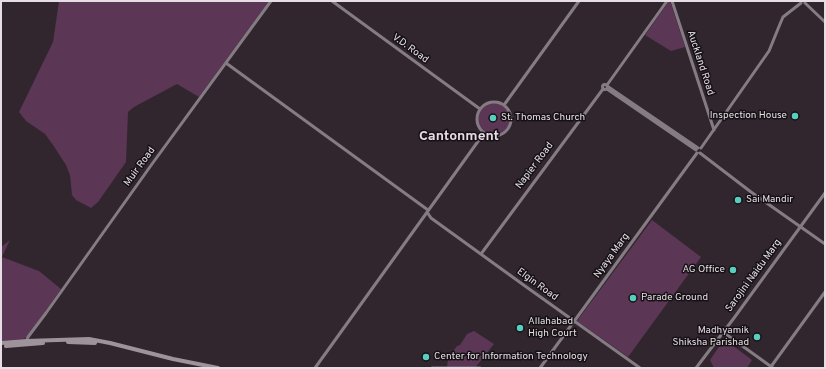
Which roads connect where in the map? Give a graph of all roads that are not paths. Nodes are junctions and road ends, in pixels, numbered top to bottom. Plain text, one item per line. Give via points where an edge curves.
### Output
1 (271, 1) edge
2 (332, 1) edge
3 (579, 1) edge
4 (668, 1) edge
5 (672, 1) edge
6 (803, 2) edge
7 (825, 22) edge
8 (226, 63) junction
9 (606, 87) junction
10 (504, 105) junction
11 (480, 109) junction
12 (714, 130) junction
13 (484, 133) junction
14 (698, 151) junction
15 (825, 192) edge
16 (427, 211) junction
17 (800, 226) junction
18 (825, 244) edge
19 (481, 254) junction
20 (825, 292) edge
21 (574, 322) junction
22 (723, 332) junction
23 (26, 343) junction
24 (1, 345) edge
25 (207, 368) edge
26 (218, 368) edge
27 (316, 368) edge
28 (432, 368) edge
29 (480, 368) edge
30 (540, 368) edge
31 (640, 368) edge
32 (696, 368) edge
33 (771, 368) edge

1 - 8 street, Muir Road
2 - 11 street, V.D. Road
3 - 10 street
4 - 9 street, Napier Road
5 - 12 street, Auckland Road
6 - 7 street
6 - 12 street, Nyaya Marg via 784,17 769,51
8 - 16 street, Elgin Road
8 - 23 street, Muir Road
9 - 14 street
9 - 19 street, Napier Road
10 - 11 street via 491,102
10 - 13 street via 511,119 507,130 494,136
11 - 13 street via 477,120
12 - 14 street, Nyaya Marg
13 - 16 street
14 - 17 street
14 - 21 street, Nyaya Marg
15 - 17 street, Sarojini Naidu Marg
16 - 19 street, Elgin Road via 431,218
16 - 27 street
17 - 18 street
17 - 22 street, Sarojini Naidu Marg
19 - 21 street, Elgin Road
20 - 33 street
21 - 30 street, Nyaya Marg
21 - 31 street, Elgin Road
22 - 32 street, Sarojini Naidu Marg
22 - 33 street
23 - 24 main road
23 - 25 main road via 92,342
23 - 26 main road via 95,340
28 - 29 street

